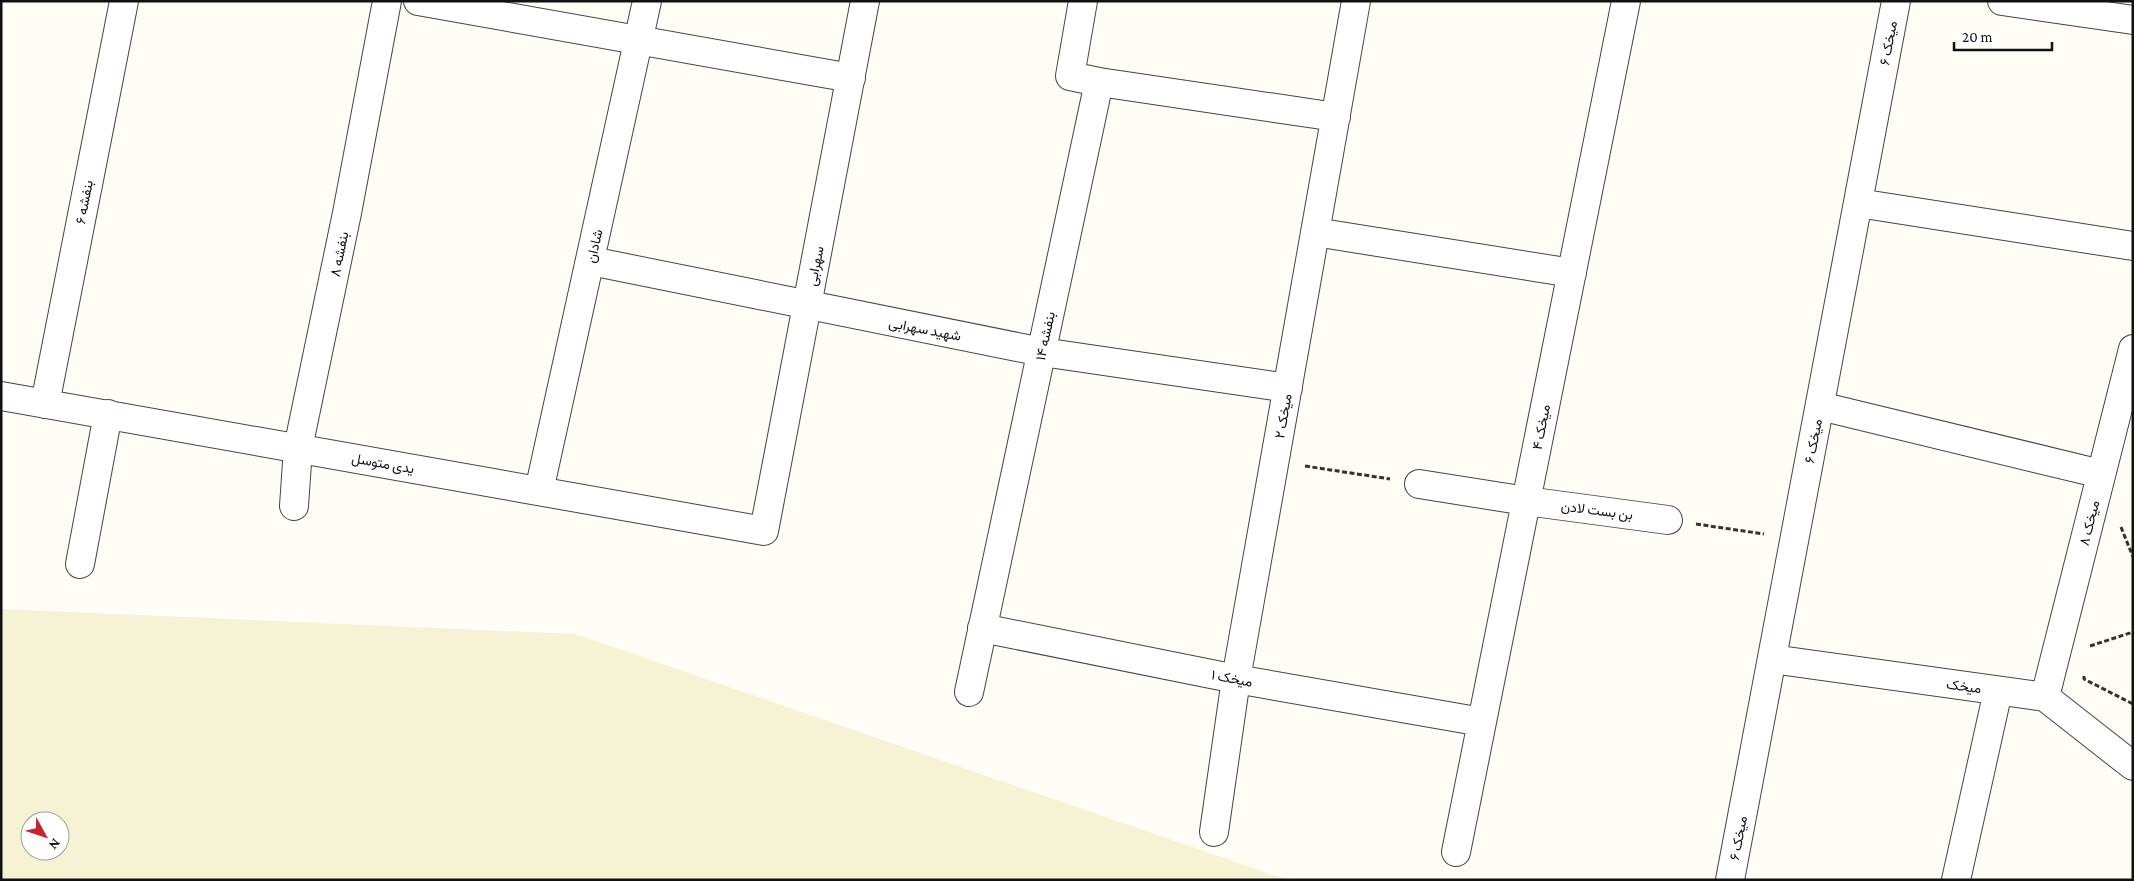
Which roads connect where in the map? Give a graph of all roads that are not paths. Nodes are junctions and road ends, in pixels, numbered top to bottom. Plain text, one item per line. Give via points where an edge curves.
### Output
1 (124, 1) edge
2 (386, 1) edge
3 (418, 1) edge
4 (647, 1) edge
5 (865, 1) edge
6 (1083, 1) edge
7 (1356, 1) edge
8 (1626, 1) edge
9 (1896, 1) edge
10 (2002, 1) edge
11 (2133, 20) edge
12 (640, 41) junction
13 (851, 78) junction
14 (1099, 82) junction
15 (1336, 117) junction
16 (1858, 203) junction
17 (1315, 232) junction
18 (2133, 246) edge
19 (591, 262) junction
20 (1572, 273) junction
21 (808, 305) junction
22 (2133, 349) edge
23 (1042, 352) junction
24 (1288, 388) junction
25 (1, 396) edge
26 (45, 404) junction
27 (1820, 406) junction
28 (108, 414) junction
29 (298, 448) junction
30 (2101, 474) junction
31 (1419, 484) road end
32 (539, 491) junction
33 (1526, 501) junction
34 (294, 506) dead end
35 (1668, 520) road end
36 (764, 531) joint
37 (80, 564) dead end
38 (982, 628) junction
39 (1772, 659) junction
40 (1236, 679) junction
41 (1998, 691) junction
42 (969, 692) dead end
43 (2044, 698) junction
44 (1482, 722) junction
45 (2133, 766) edge
46 (1214, 832) dead end
47 (1456, 852) dead end
48 (1730, 880) edge
49 (1956, 880) edge

1 - 26 street, بنفشه ۶
2 - 29 street, بنفشه ۸ via 348,213
3 - 12 street
4 - 12 street, شادان
5 - 13 street, سهرابی
6 - 14 street via 1070,76
7 - 15 street, میخک ۲
8 - 20 street, میخک ۴
9 - 16 street, میخک ۶
10 - 11 street
12 - 13 street
12 - 19 street, شادان
13 - 21 street, سهرابی
14 - 15 street
14 - 23 street, بنفشه ۱۴
15 - 17 street, میخک ۲
16 - 18 street
16 - 27 street, میخک ۶
17 - 20 street
17 - 24 street, میخک ۲
19 - 21 street, شهید سهرابی
19 - 32 street, شادان
20 - 33 street, میخک ۴
21 - 23 street, شهید سهرابی
21 - 36 street, سهرابی
22 - 30 street, میخک ۸
23 - 24 street, شهید سهرابی
23 - 38 street, بنفشه ۱۴
24 - 40 street, میخک ۲
25 - 26 street, یدی متوسل
26 - 28 street, یدی متوسل
27 - 30 street
27 - 39 street, میخک ۶
28 - 29 street, یدی متوسل
28 - 37 street
29 - 32 street, یدی متوسل
29 - 34 street, بنفشه ۸
30 - 43 street, میخک ۸
31 - 33 street, بن بست لادن
32 - 36 street, یدی متوسل
33 - 35 street, بن بست لادن
33 - 44 street, میخک ۴
38 - 40 street, میخک ۱
38 - 42 street, بنفشه ۱۴
39 - 41 street, میخک
39 - 48 street, میخک ۶
40 - 44 street, میخک ۱
40 - 46 street, میخک ۲
41 - 43 street, میخک
41 - 49 street
43 - 45 street, میخک
44 - 47 street, میخک ۴

